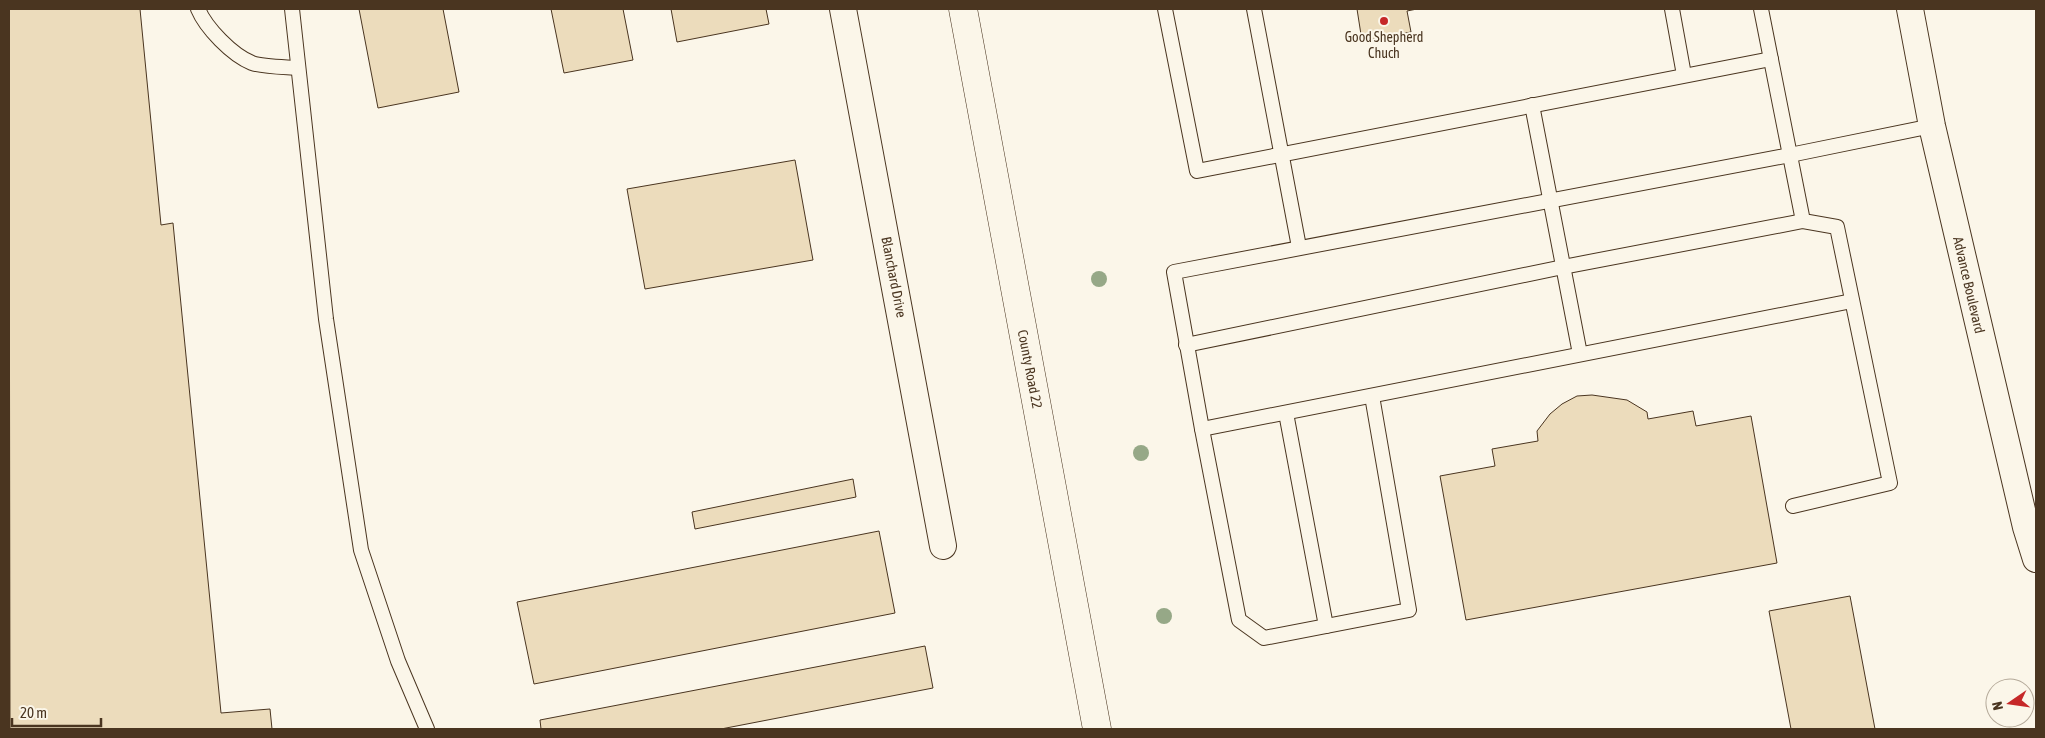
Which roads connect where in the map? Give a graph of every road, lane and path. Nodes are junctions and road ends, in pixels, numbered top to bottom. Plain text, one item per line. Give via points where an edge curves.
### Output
1 (198, 9) edge
2 (292, 9) edge
3 (843, 9) edge
4 (963, 9) edge
5 (1165, 9) edge
6 (1254, 9) edge
7 (1672, 9) edge
8 (1761, 9) edge
9 (1910, 9) edge
10 (1771, 59) junction
11 (298, 68) junction
12 (1684, 75) junction
13 (1532, 105) junction
14 (1932, 126) junction
15 (1282, 154) junction
16 (1790, 155) junction
17 (1551, 201) junction
18 (1803, 221) junction
19 (1299, 247) junction
20 (1563, 267) junction
21 (1852, 301) junction
22 (1186, 345) junction
23 (1580, 354) junction
24 (1372, 396) junction
25 (1286, 413) junction
26 (1202, 429) junction
27 (1793, 506) dead end
28 (2031, 526) edge
29 (943, 546) dead end
30 (2036, 559) edge
31 (1326, 626) junction
32 (427, 729) edge
33 (1097, 729) edge

1 - 11 lane via 222,42 252,63
2 - 11 lane
3 - 29 street, Blanchard Drive
4 - 33 main road, County Road 22
5 - 15 lane via 1197,171
6 - 15 lane
7 - 12 lane
8 - 10 lane
9 - 14 street, Advance Boulevard
10 - 12 lane
10 - 16 lane
11 - 32 lane via 326,319 361,550 398,661
12 - 13 lane
13 - 15 lane
13 - 17 lane
14 - 16 lane
14 - 28 street, Advance Boulevard
15 - 19 lane
16 - 17 lane
16 - 18 lane
17 - 19 lane
17 - 20 lane
18 - 20 lane
18 - 21 lane via 1837,227
19 - 22 lane via 1174,272
20 - 22 lane
20 - 23 lane
21 - 23 lane
21 - 27 lane via 1890,483
22 - 26 lane
23 - 24 lane
24 - 25 lane
24 - 31 lane via 1409,610
25 - 26 lane
25 - 31 lane
26 - 31 lane via 1239,620 1264,638
28 - 30 street, Advance Boulevard

